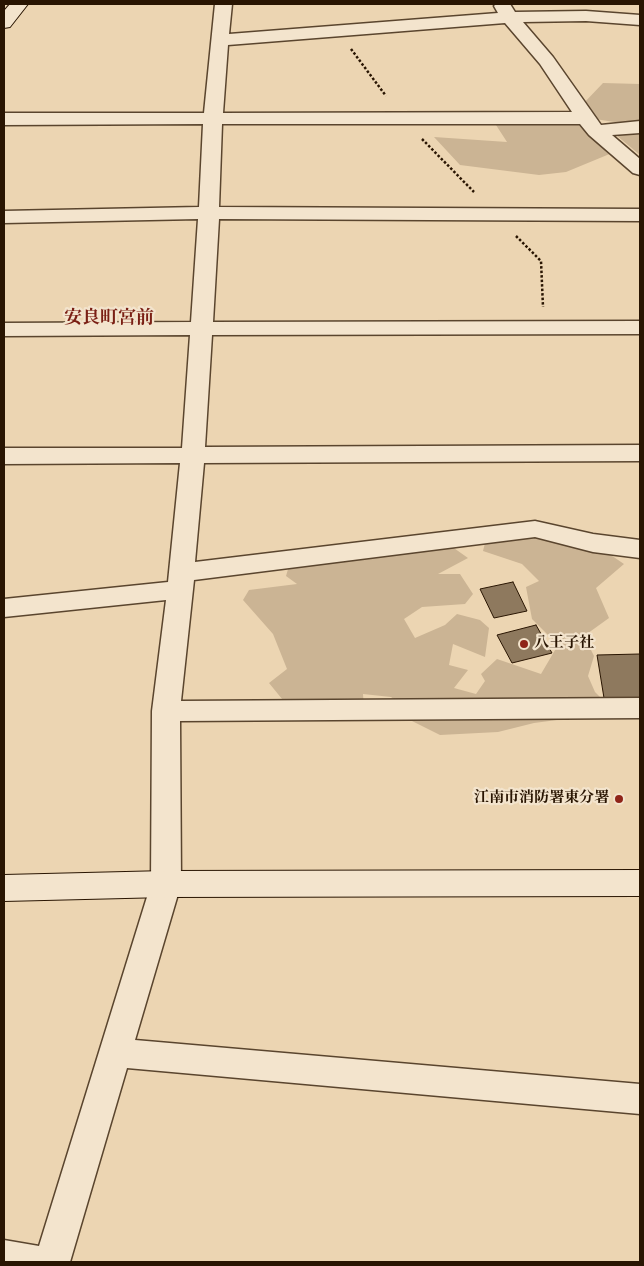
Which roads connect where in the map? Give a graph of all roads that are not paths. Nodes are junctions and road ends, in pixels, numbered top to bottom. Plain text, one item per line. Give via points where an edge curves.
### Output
1 (19, 4) edge
2 (222, 4) edge
3 (505, 11) edge
4 (640, 20) edge
5 (4, 23) edge
6 (220, 40) junction
7 (4, 119) edge
8 (213, 119) junction
9 (590, 125) junction
10 (640, 127) edge
11 (640, 169) edge
12 (209, 213) junction
13 (640, 214) edge
14 (4, 217) edge
15 (201, 328) junction
16 (640, 328) edge
17 (4, 329) edge
18 (640, 452) edge
19 (193, 455) junction
20 (4, 456) edge
21 (640, 549) edge
22 (181, 581) junction
23 (4, 608) edge
24 (640, 708) edge
25 (166, 711) junction
26 (166, 884) junction
27 (640, 884) edge
28 (4, 888) edge
29 (115, 1053) junction
30 (640, 1099) edge
31 (4, 1257) edge
32 (35, 1262) edge
33 (52, 1262) edge

1 - 5 street
2 - 6 street
3 - 4 street
3 - 6 street
3 - 9 street via 546,61
6 - 8 street
7 - 8 street
8 - 9 street via 402,119
8 - 12 street
9 - 10 street
9 - 11 street
12 - 13 street
12 - 14 street
12 - 15 street
15 - 16 street
15 - 17 street
15 - 19 street
18 - 19 street
19 - 20 street
19 - 22 street
21 - 22 street via 593,543 535,529
22 - 23 street
22 - 25 street
24 - 25 street
25 - 26 street
26 - 27 street
26 - 28 street
26 - 29 street
29 - 30 street
29 - 33 street
31 - 32 street

